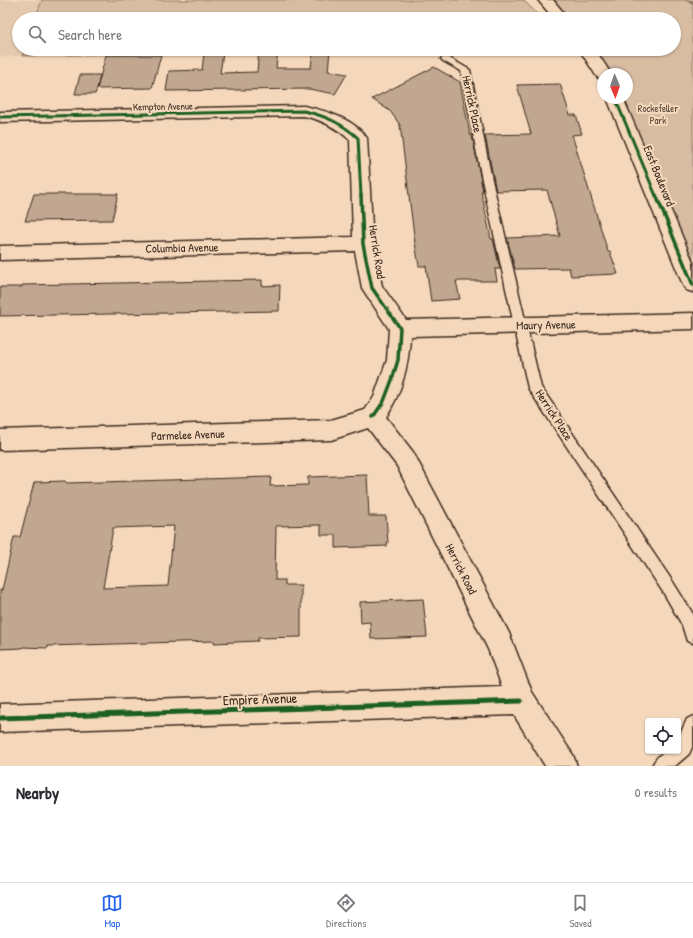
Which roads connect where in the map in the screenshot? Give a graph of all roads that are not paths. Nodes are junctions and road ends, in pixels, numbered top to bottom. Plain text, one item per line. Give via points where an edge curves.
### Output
1 (544, 0) edge
2 (555, 12) edge
3 (592, 56) edge
4 (446, 59) dead end
5 (599, 68) edge
6 (618, 104) edge
7 (326, 116) joint
8 (0, 117) edge
9 (363, 244) junction
10 (0, 253) edge
11 (693, 285) edge
12 (693, 321) edge
13 (520, 326) junction
14 (400, 328) junction
15 (373, 417) junction
16 (0, 440) edge
17 (693, 635) edge
18 (521, 701) junction
19 (0, 718) edge
20 (693, 725) edge
21 (562, 766) edge
22 (661, 766) edge

1 - 2 street
3 - 5 street
4 - 13 lane, Herrick Place via 465,70
6 - 11 street, East Boulevard
7 - 8 street, Kempton Avenue via 304,111
7 - 9 street, Herrick Road via 345,125 358,138
9 - 10 street, Columbia Avenue
9 - 14 street, Herrick Road via 372,288
12 - 13 street, Maury Avenue
13 - 14 street, Maury Avenue
13 - 17 lane, Herrick Place via 535,388 668,587 689,622
14 - 15 street via 398,360 392,380 384,401
15 - 16 street, Parmelee Avenue via 331,430
15 - 18 street, Herrick Road via 409,466 499,643
18 - 19 street, Empire Avenue
18 - 21 street, Herrick Road
20 - 22 lane via 683,748

